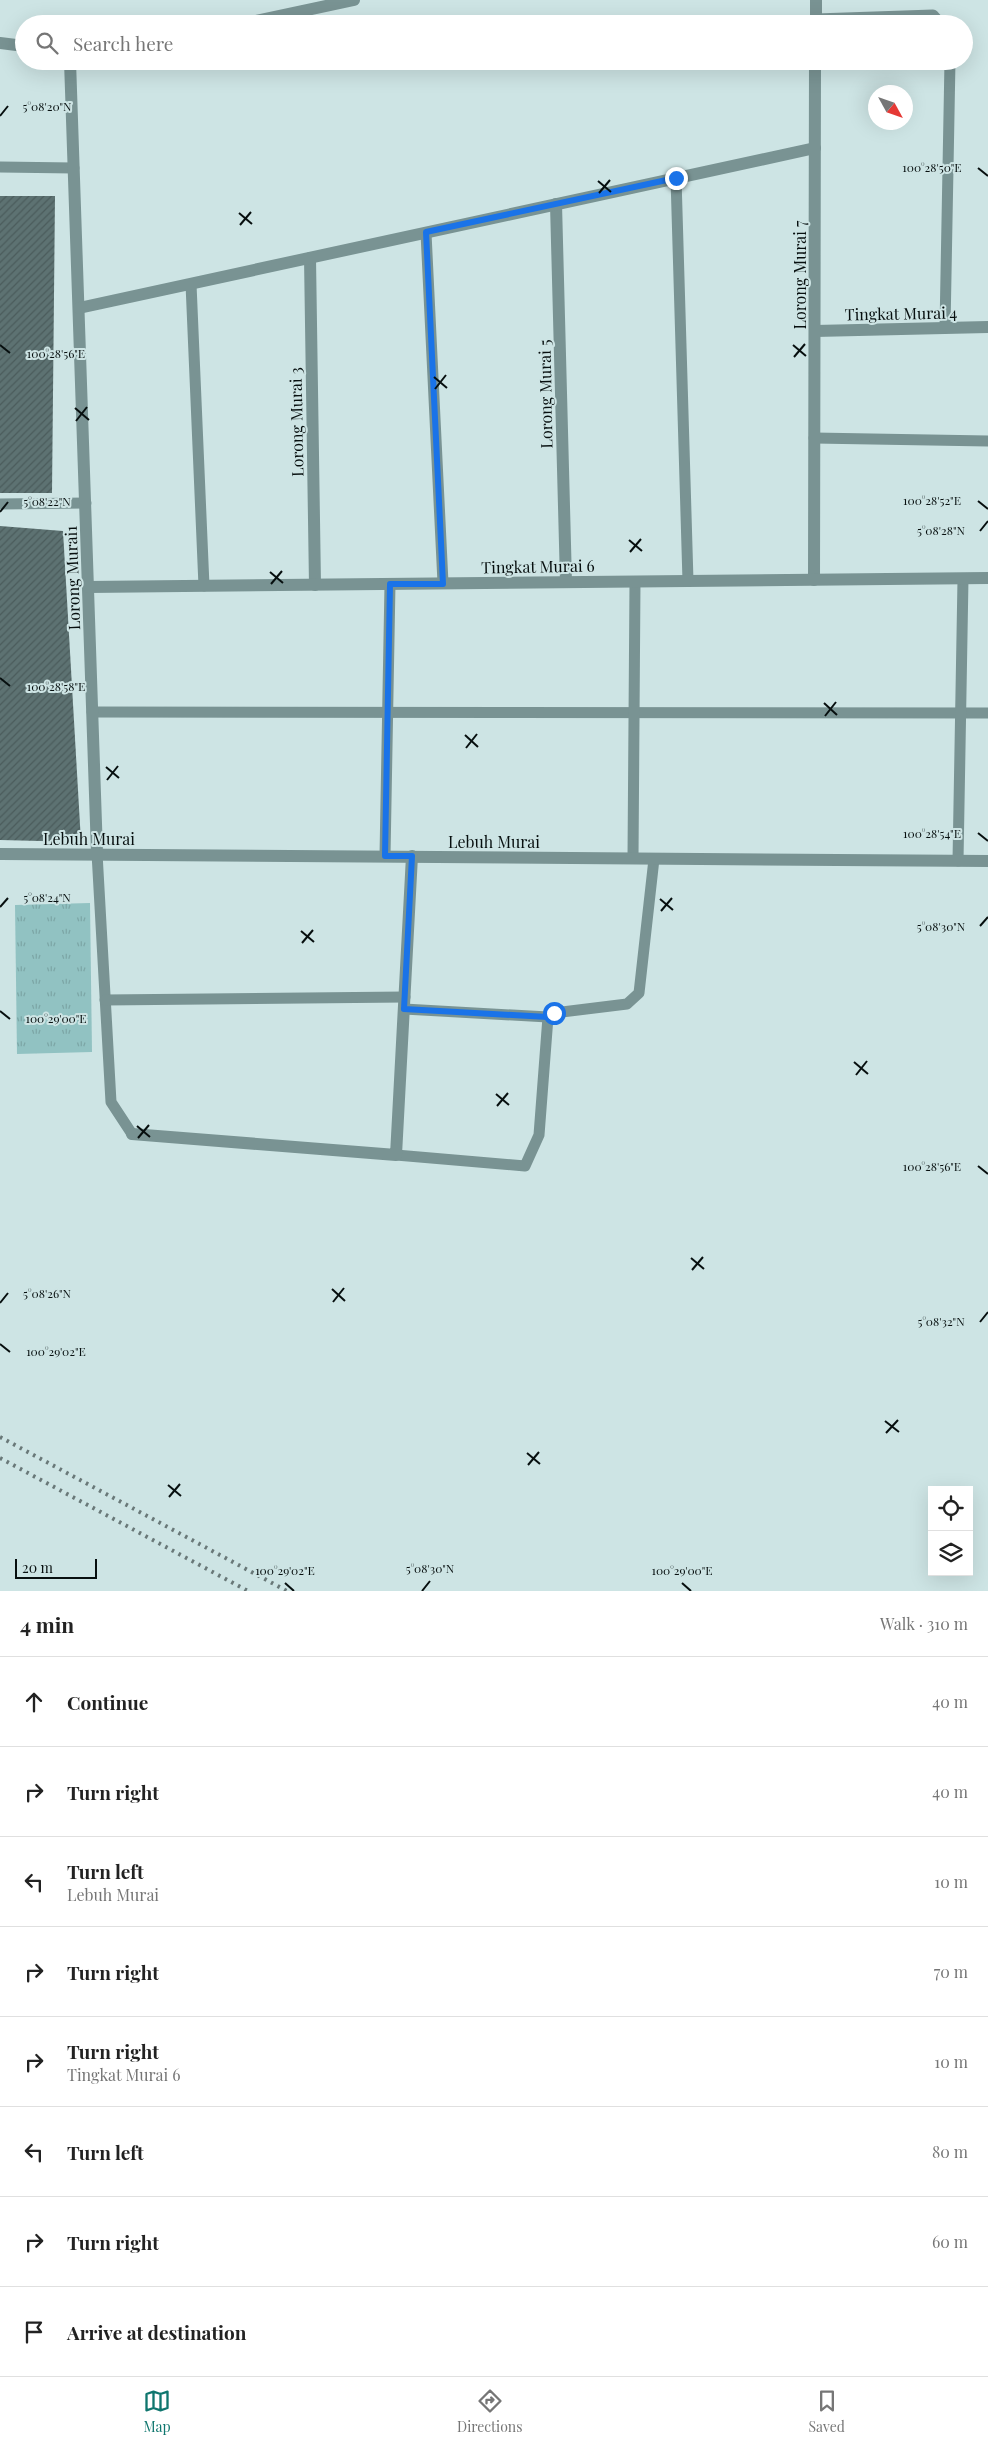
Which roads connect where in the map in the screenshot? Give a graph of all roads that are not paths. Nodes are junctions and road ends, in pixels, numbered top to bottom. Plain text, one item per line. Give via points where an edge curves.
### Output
1 (354, 0) edge
2 (816, 0) edge
3 (284, 15) edge
4 (816, 15) edge
5 (0, 43) edge
6 (15, 45) edge
7 (70, 70) edge
8 (816, 70) edge
9 (950, 70) edge
10 (815, 148) junction
11 (0, 168) edge
12 (74, 168) junction
13 (676, 178) junction
14 (556, 204) junction
15 (426, 232) junction
16 (310, 258) junction
17 (191, 284) junction
18 (79, 308) junction
19 (945, 328) junction
20 (988, 328) edge
21 (815, 331) junction
22 (814, 438) junction
23 (988, 441) edge
24 (86, 503) junction
25 (0, 504) edge
26 (988, 578) edge
27 (963, 579) junction
28 (814, 580) junction
29 (688, 581) junction
30 (566, 582) junction
31 (635, 582) junction
32 (390, 584) junction
33 (443, 584) junction
34 (315, 585) junction
35 (204, 586) junction
36 (88, 587) junction
37 (92, 712) junction
38 (388, 712) junction
39 (634, 713) junction
40 (961, 713) junction
41 (988, 713) edge
42 (97, 853) junction
43 (0, 854) edge
44 (385, 856) junction
45 (412, 856) junction
46 (633, 858) junction
47 (654, 859) junction
48 (958, 861) junction
49 (988, 862) edge
50 (105, 1000) junction
51 (404, 1003) junction
52 (548, 1017) junction
53 (132, 1134) joint
54 (396, 1155) junction

1 - 3 street
2 - 4 street
5 - 6 street
7 - 12 street, Lorong Murai1
8 - 10 street, Lorong Murai 7
9 - 19 lane
10 - 13 street
10 - 21 street, Lorong Murai 7
11 - 12 lane
12 - 18 street, Lorong Murai1
13 - 14 street
13 - 29 lane
14 - 15 street
14 - 30 street, Lorong Murai 5
15 - 16 street
15 - 33 lane
16 - 17 street
16 - 34 street, Lorong Murai 3
17 - 18 street
17 - 35 lane
18 - 24 street, Lorong Murai1
19 - 20 street, Tingkat Murai 4
19 - 21 street, Tingkat Murai 4
21 - 22 street, Lorong Murai 7
22 - 23 lane
22 - 28 street, Lorong Murai 7
24 - 25 lane
24 - 36 street, Lorong Murai1
26 - 27 street, Tingkat Murai 6
27 - 28 street, Tingkat Murai 6
27 - 40 lane
28 - 29 street, Tingkat Murai 6
29 - 31 street, Tingkat Murai 6
30 - 31 street, Tingkat Murai 6
30 - 33 street, Tingkat Murai 6
31 - 39 lane
32 - 33 street, Tingkat Murai 6
32 - 34 street, Tingkat Murai 6
32 - 38 lane
34 - 35 street, Tingkat Murai 6
35 - 36 street, Tingkat Murai 6
36 - 37 street, Lorong Murai1
37 - 38 lane
37 - 42 street, Lorong Murai1
38 - 39 lane
38 - 44 lane
39 - 40 lane
39 - 46 lane
40 - 41 lane
40 - 48 lane
42 - 43 street, Lebuh Murai
42 - 44 street, Lebuh Murai
42 - 50 lane
44 - 45 street, Lebuh Murai
45 - 46 street, Lebuh Murai
45 - 51 street
46 - 47 street, Lebuh Murai
47 - 48 street, Lebuh Murai
47 - 52 lane via 639,993 627,1004 554,1013
48 - 49 street, Lebuh Murai
50 - 51 lane
50 - 53 lane via 111,1102
51 - 52 lane
51 - 54 street
52 - 54 lane via 539,1135 525,1166
53 - 54 street

